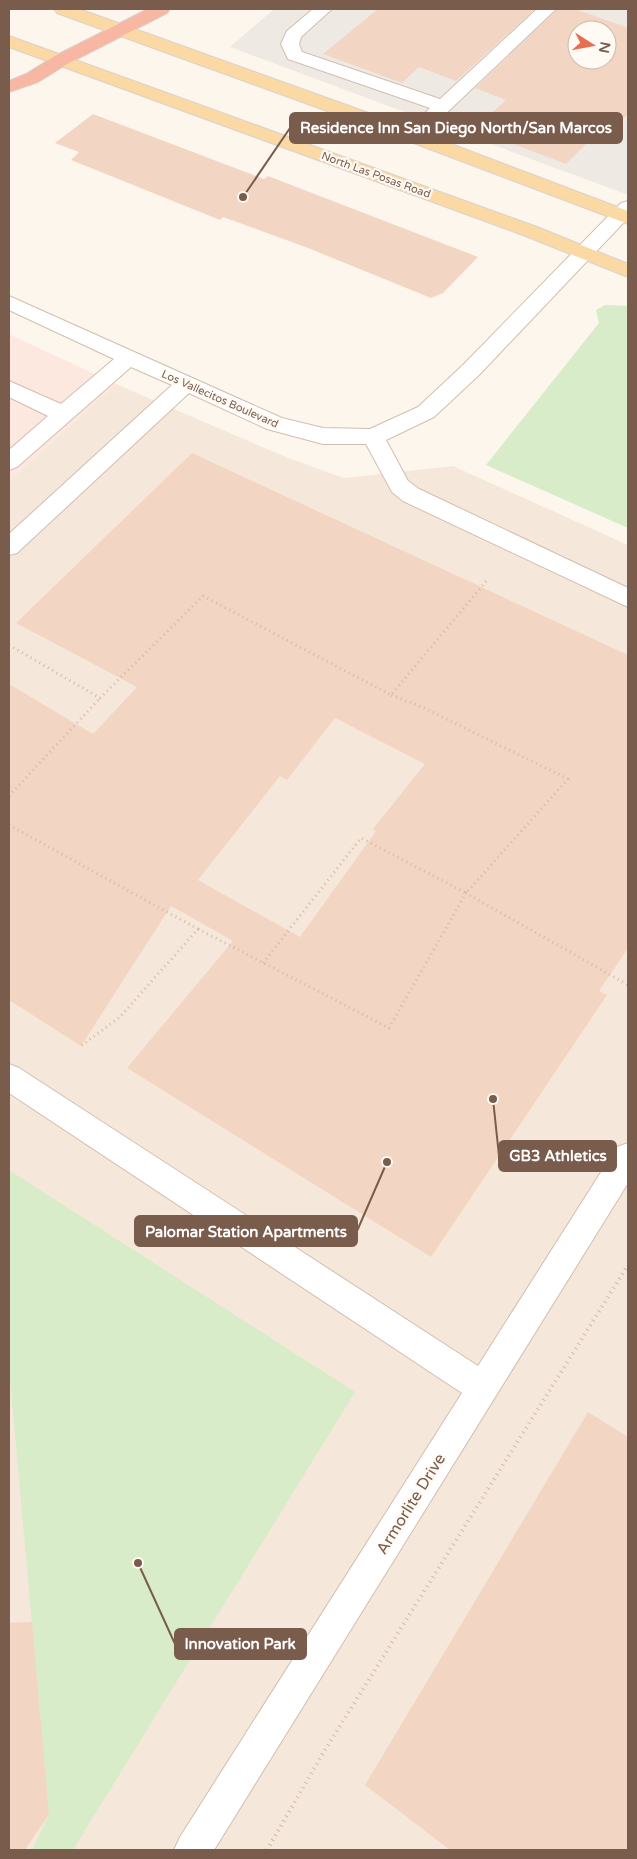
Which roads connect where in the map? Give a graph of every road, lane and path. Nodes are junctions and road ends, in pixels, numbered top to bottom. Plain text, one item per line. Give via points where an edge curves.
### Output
1 (63, 9) edge
2 (161, 9) edge
3 (323, 9) edge
4 (547, 9) edge
5 (120, 30) junction
6 (9, 41) edge
7 (61, 60) junction
8 (9, 87) edge
9 (443, 106) junction
10 (411, 136) junction
11 (626, 214) edge
12 (584, 253) junction
13 (628, 271) edge
14 (9, 302) edge
15 (128, 358) junction
16 (186, 384) junction
17 (9, 388) edge
18 (63, 414) junction
19 (374, 437) junction
20 (9, 462) edge
21 (9, 547) edge
22 (488, 579) dead end
23 (628, 598) edge
24 (9, 645) edge
25 (391, 695) junction
26 (100, 698) junction
27 (9, 796) edge
28 (9, 825) edge
29 (466, 893) junction
30 (198, 928) junction
31 (263, 963) junction
32 (628, 985) edge
33 (81, 1046) dead end
34 (9, 1077) edge
35 (628, 1157) edge
36 (628, 1265) edge
37 (483, 1388) junction
38 (193, 1850) edge
39 (267, 1850) edge

1 - 5 main road
2 - 5 highway
3 - 9 street via 293,34 290,44 294,55
4 - 9 street
5 - 7 highway
5 - 10 main road
6 - 7 main road, North Las Posas Road
7 - 8 highway via 32,78
7 - 12 main road, North Las Posas Road
9 - 10 street
10 - 11 main road
11 - 12 street, Los Vallecitos Boulevard
12 - 13 main road, North Las Posas Road
12 - 19 street, Los Vallecitos Boulevard via 426,412
14 - 15 street, Los Vallecitos Boulevard
15 - 16 street, Los Vallecitos Boulevard
15 - 18 street
16 - 19 street, Los Vallecitos Boulevard via 276,424 323,436
16 - 21 street
17 - 18 street
18 - 20 street
19 - 23 street via 400,486 411,495
22 - 25 path
24 - 26 path
25 - 26 path via 203,596
25 - 29 path via 568,779
26 - 27 path
28 - 30 path
29 - 31 path via 361,838
29 - 31 path via 389,1028
29 - 32 path
30 - 31 path
30 - 33 path via 120,1017
34 - 37 street
35 - 37 street, Armorlite Drive
36 - 39 path via 323,1753
37 - 38 street, Armorlite Drive

